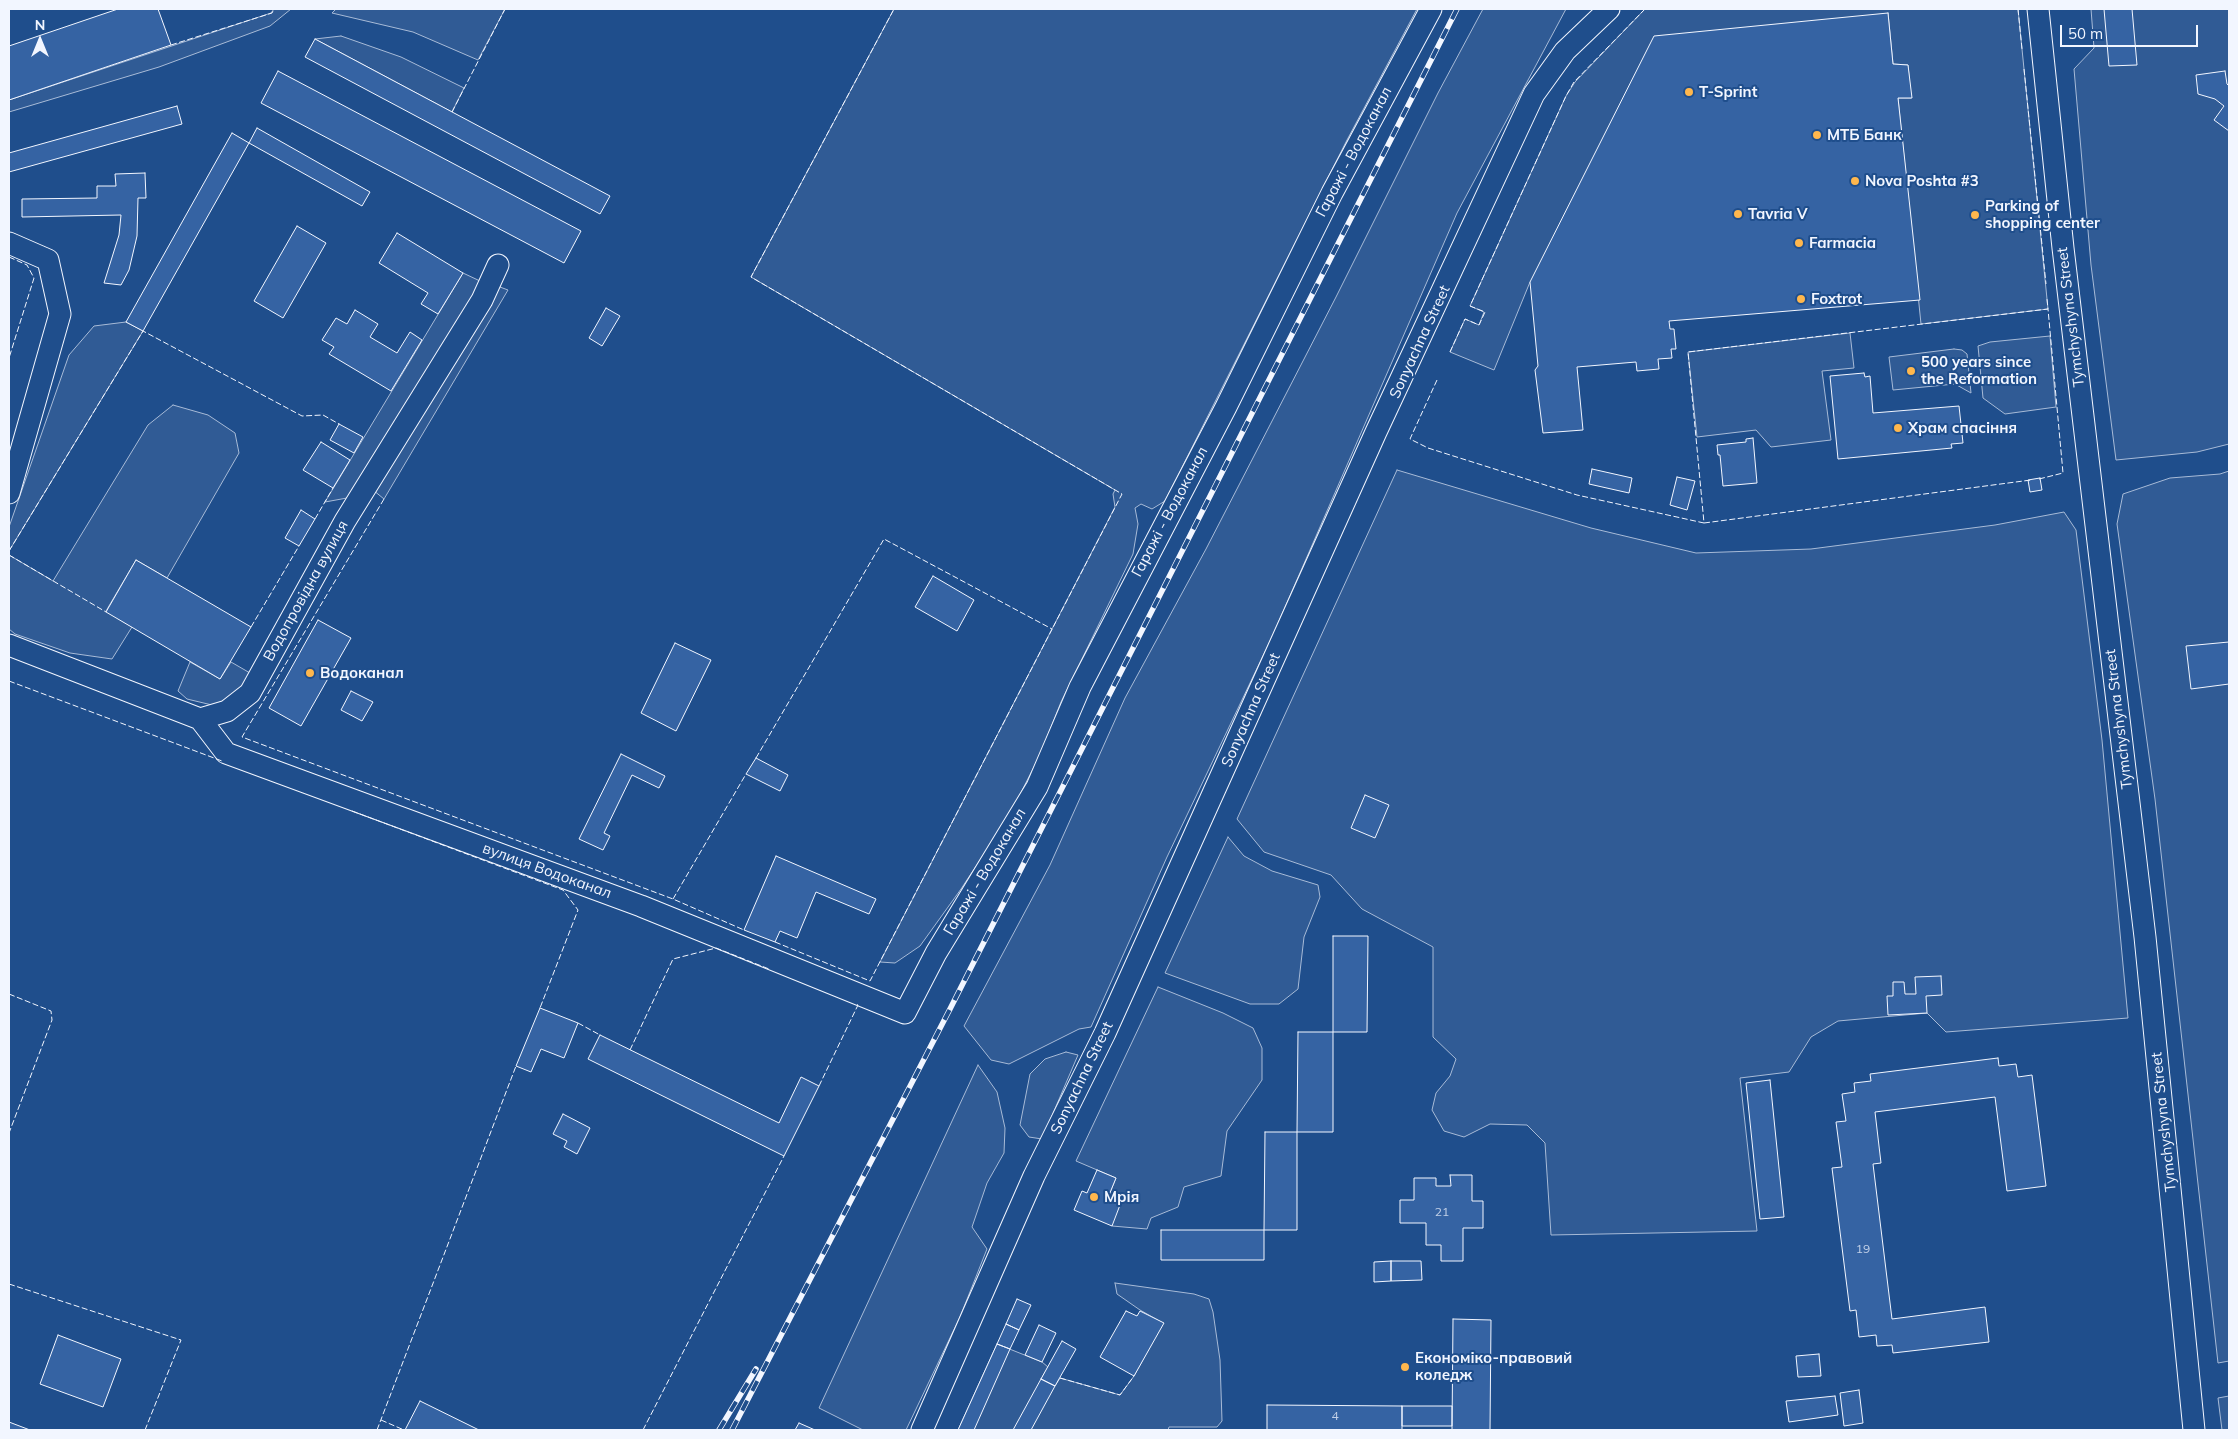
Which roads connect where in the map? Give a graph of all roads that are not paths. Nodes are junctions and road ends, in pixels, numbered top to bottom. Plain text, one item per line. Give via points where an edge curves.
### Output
1 (1431, 9) edge
2 (1609, 9) edge
3 (2038, 9) edge
4 (9, 243) edge
5 (498, 265) dead end
6 (9, 493) edge
7 (9, 644) edge
8 (200, 719) junction
9 (905, 1013) joint
10 (922, 1430) edge
11 (2194, 1430) edge

1 - 9 street, Гаражі - Водоканал via 1332,193 1080,687 1037,787 936,953
2 - 10 street, Sonyachna Street via 1565,51 1534,94 1376,432 1105,1033 1034,1176
3 - 11 street, Tymchyshyna Street via 2063,248 2145,937
4 - 6 street via 48,260 60,314
5 - 8 street, Водопровідна вулиця via 482,300 345,521 250,693 227,711
7 - 8 street
8 - 9 street, вулиця Водоканал via 226,753 641,906

